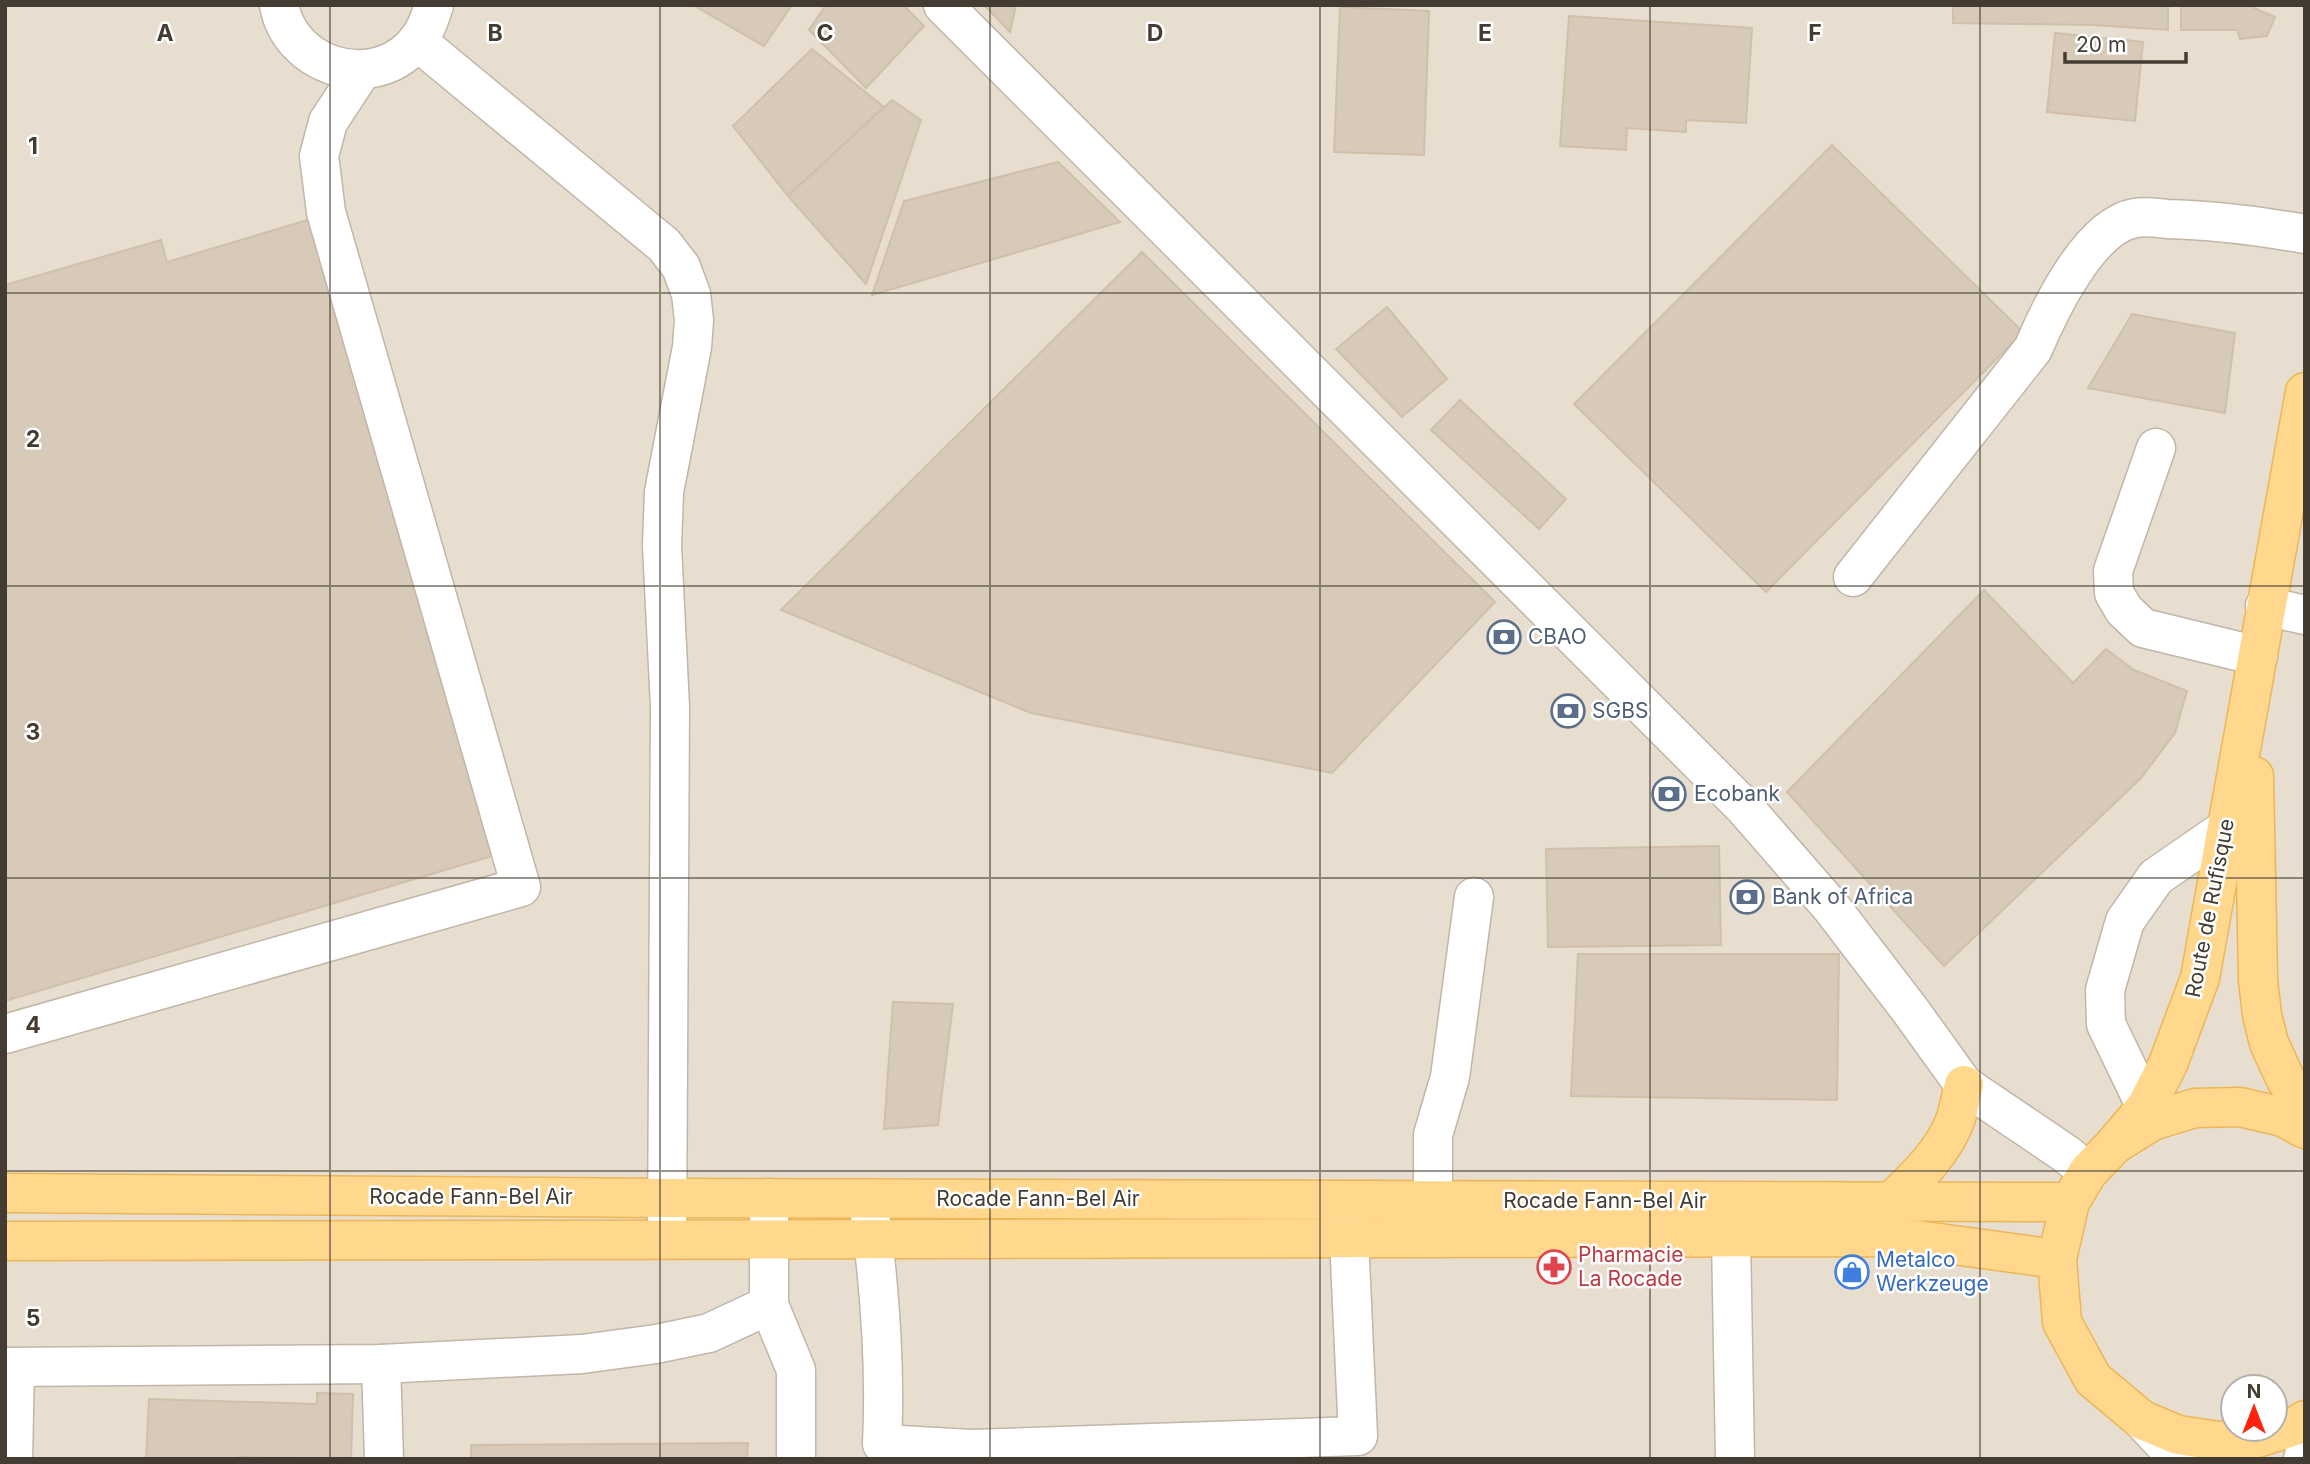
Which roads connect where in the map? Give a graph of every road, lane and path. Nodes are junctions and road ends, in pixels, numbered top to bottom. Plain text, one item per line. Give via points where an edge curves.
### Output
1 (279, 5) edge
2 (434, 5) edge
3 (943, 5) edge
4 (417, 41) junction
5 (362, 70) junction
6 (2305, 234) edge
7 (2305, 392) edge
8 (2156, 448) dead end
9 (1853, 576) dead end
10 (2266, 606) junction
11 (2305, 615) edge
12 (2258, 656) junction
13 (2253, 694) junction
14 (2227, 828) junction
15 (1474, 897) dead end
16 (5, 1034) edge
17 (1964, 1085) junction
18 (2146, 1107) junction
19 (2305, 1111) edge
20 (2305, 1129) edge
21 (2115, 1144) junction
22 (2079, 1187) junction
23 (5, 1194) edge
24 (668, 1198) junction
25 (769, 1198) junction
26 (868, 1199) junction
27 (1352, 1200) junction
28 (1434, 1200) junction
29 (1891, 1202) junction
30 (1731, 1237) junction
31 (1349, 1238) junction
32 (1433, 1238) junction
33 (667, 1240) junction
34 (771, 1240) junction
35 (873, 1240) junction
36 (5, 1241) edge
37 (2057, 1259) junction
38 (769, 1305) junction
39 (381, 1364) junction
40 (10, 1367) edge
41 (2142, 1420) junction
42 (2305, 1420) edge
43 (1358, 1447) edge
44 (881, 1451) edge
45 (2305, 1452) edge
46 (13, 1459) edge
47 (384, 1459) edge
48 (796, 1459) edge
49 (1735, 1459) edge
50 (2178, 1459) edge
51 (2303, 1459) edge

1 - 5 street via 293,39 311,56 335,68
2 - 4 street via 427,29
3 - 17 street via 1744,807 1831,907
4 - 5 street via 388,64
4 - 24 street via 664,245 681,267 691,293 692,347 664,492 662,546 670,707
5 - 16 street via 328,122 319,156 326,212 521,887
6 - 9 street via 2236,222 2145,218 2134,218 2110,230 2086,254 2050,308 2033,349
7 - 10 main road, Route de Rufisque
8 - 12 street via 2113,570 2113,593 2143,628
10 - 11 street
10 - 12 main road, Route de Rufisque
12 - 13 main road, Route de Rufisque
13 - 14 main road, Route de Rufisque
13 - 19 main road, Route de Rufisque via 2262,1015 2269,1044
14 - 18 main road, Route de Rufisque via 2200,978 2168,1064
14 - 18 street via 2156,877 2125,921 2105,990 2106,1024
15 - 28 street via 1450,1077 1433,1135
17 - 22 street
17 - 29 main road via 1955,1120 1937,1152
18 - 21 main road, Route de Rufisque
20 - 21 main road via 2283,1117 2240,1107 2195,1108 2152,1121
21 - 22 main road
22 - 29 main road, Rocade Fann-Bel Air
22 - 37 main road
23 - 24 main road, Rocade Fann-Bel Air
24 - 25 main road, Rocade Fann-Bel Air
24 - 33 street
25 - 26 main road, Rocade Fann-Bel Air
25 - 34 street
26 - 27 main road, Rocade Fann-Bel Air
26 - 35 street
27 - 28 main road, Rocade Fann-Bel Air
27 - 31 street
28 - 29 main road, Rocade Fann-Bel Air
28 - 32 street
30 - 32 main road, Rocade Fann-Bel Air
30 - 37 main road, Rocade Fann-Bel Air via 1895,1237
30 - 49 street
31 - 32 main road, Rocade Fann-Bel Air
31 - 35 main road, Rocade Fann-Bel Air
31 - 43 street
33 - 34 main road, Rocade Fann-Bel Air
33 - 36 main road, Rocade Fann-Bel Air
34 - 35 main road, Rocade Fann-Bel Air
34 - 38 street
35 - 44 street via 884,1394
37 - 41 main road via 2062,1322 2093,1379
38 - 39 street via 709,1333 656,1344 582,1354
38 - 48 street via 796,1370
39 - 40 street
39 - 47 street
40 - 46 street
41 - 42 main road via 2178,1435 2218,1441 2257,1438
41 - 50 street
43 - 44 street
45 - 51 street

